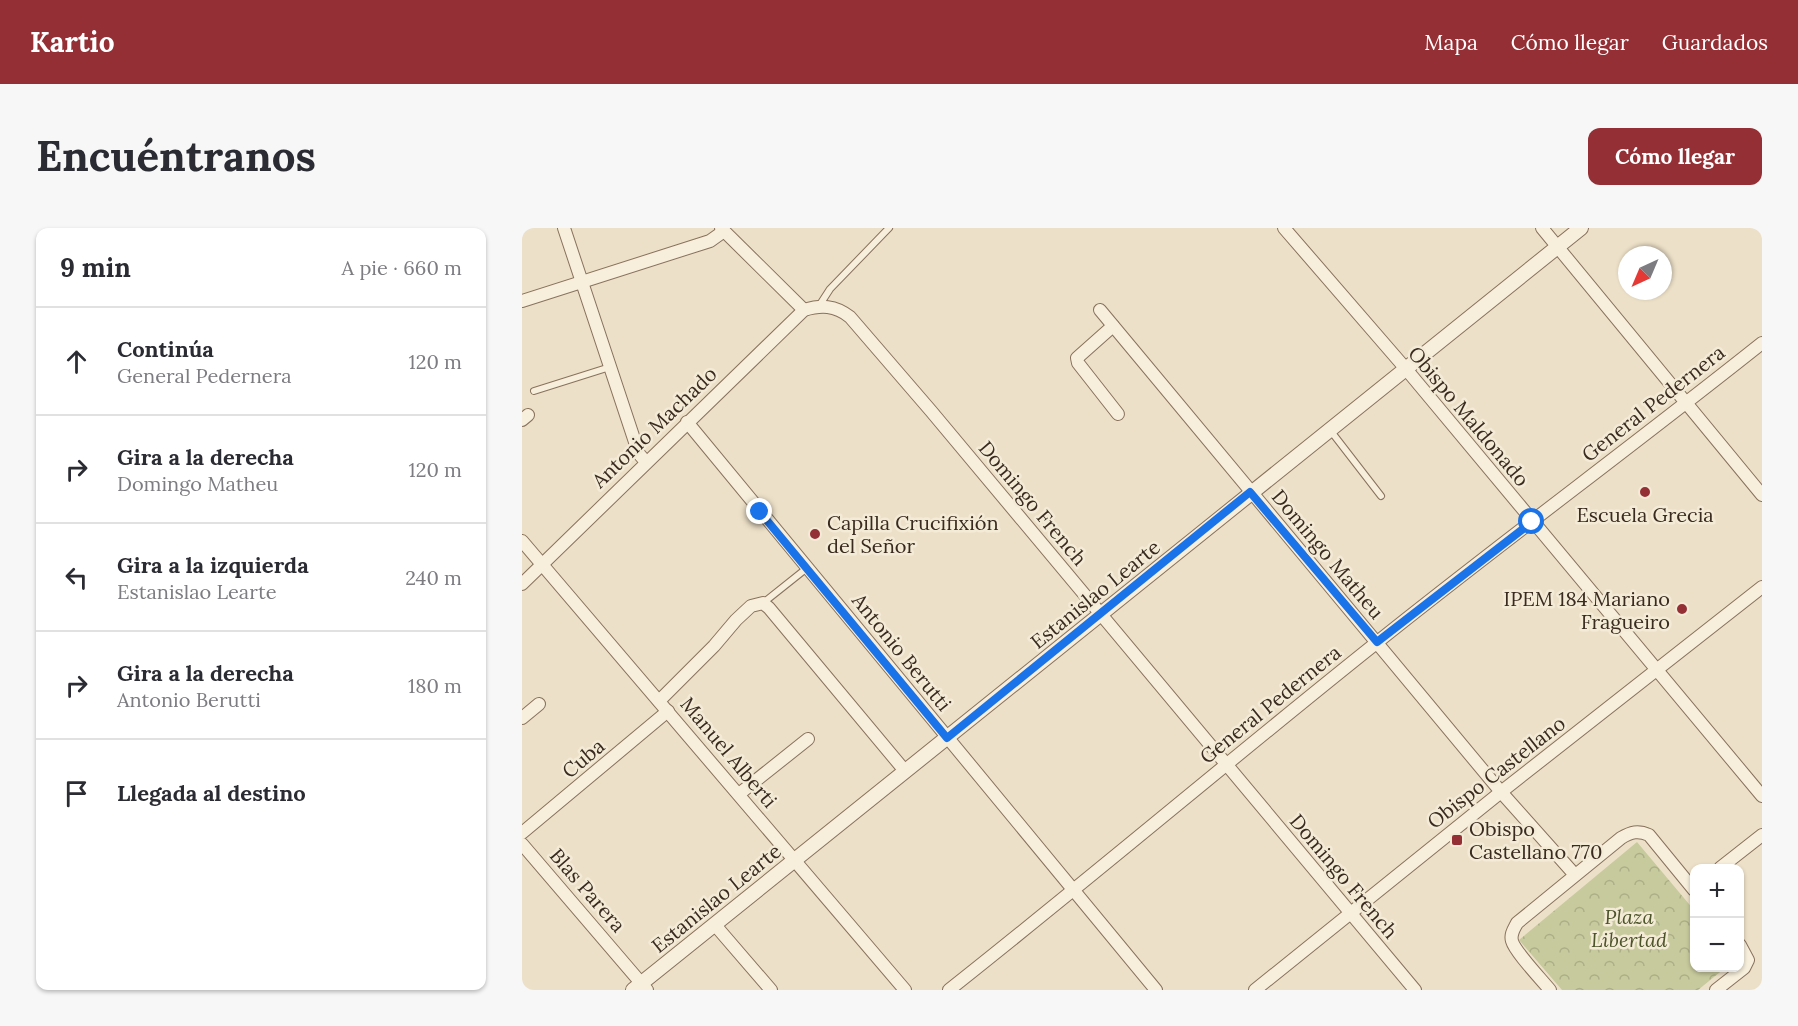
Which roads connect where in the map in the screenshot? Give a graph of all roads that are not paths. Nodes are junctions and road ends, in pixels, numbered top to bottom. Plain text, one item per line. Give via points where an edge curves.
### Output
1 (564, 228) edge
2 (889, 228) edge
3 (1284, 228) edge
4 (1542, 228) edge
5 (1581, 228) edge
6 (723, 229) edge
7 (1557, 247) junction
8 (582, 280) junction
9 (522, 301) edge
10 (819, 306) junction
11 (804, 310) junction
12 (1100, 310) dead end
13 (1113, 326) junction
14 (1762, 343) edge
15 (610, 367) junction
16 (1406, 369) junction
17 (534, 391) dead end
18 (1685, 404) junction
19 (1119, 414) dead end
20 (687, 422) junction
21 (1329, 430) junction
22 (646, 462) junction
23 (1250, 492) junction
24 (1762, 495) edge
25 (1382, 496) dead end
26 (1532, 522) junction
27 (522, 541) edge
28 (542, 565) junction
29 (808, 567) junction
30 (522, 584) edge
31 (1762, 587) edge
32 (763, 603) junction
33 (1102, 614) junction
34 (1377, 642) junction
35 (1657, 669) junction
36 (659, 700) junction
37 (539, 704) dead end
38 (668, 711) junction
39 (522, 718) edge
40 (947, 738) junction
41 (808, 739) dead end
42 (1225, 765) junction
43 (905, 771) junction
44 (1502, 792) junction
45 (739, 794) junction
46 (1762, 796) edge
47 (522, 833) edge
48 (1762, 835) edge
49 (522, 844) edge
50 (795, 860) junction
51 (1725, 864) edge
52 (1575, 875) junction
53 (1690, 885) edge
54 (1074, 891) junction
55 (1350, 912) junction
56 (715, 925) junction
57 (1744, 952) edge
58 (1744, 966) edge
59 (1738, 972) edge
60 (641, 988) edge
61 (771, 990) edge
62 (905, 990) edge
63 (949, 990) edge
64 (1156, 990) edge
65 (1255, 990) edge
66 (1414, 990) edge
67 (1550, 990) edge
68 (1716, 990) edge

1 - 8 street
2 - 10 lane via 830,289
3 - 16 street, Obispo Maldonado
4 - 7 street
5 - 7 street, Estanislao Learte
6 - 8 street via 710,241
6 - 11 street
7 - 16 street, Estanislao Learte
7 - 18 street
8 - 9 street
8 - 15 street
10 - 11 street, Antonio Machado
10 - 33 street, Domingo French via 836,308 850,317
11 - 20 street, Antonio Machado
12 - 13 street, Domingo Matheu
13 - 19 street via 1077,358
13 - 23 street, Domingo Matheu
14 - 18 street, General Pedernera
15 - 17 lane
15 - 22 street via 639,454
16 - 21 street, Estanislao Learte
16 - 26 street, Obispo Maldonado
18 - 24 street
18 - 26 street, General Pedernera
20 - 22 street, Antonio Machado
20 - 29 street, Antonio Berutti
21 - 23 street, Estanislao Learte
21 - 25 lane
22 - 28 street, Antonio Machado
23 - 33 street, Estanislao Learte
23 - 34 street, Domingo Matheu
26 - 34 street, General Pedernera
26 - 35 street, Obispo Maldonado
27 - 28 street, Manuel Alberti
28 - 30 street, Antonio Machado
28 - 36 street, Manuel Alberti
29 - 32 lane
29 - 40 street, Antonio Berutti
31 - 35 street, Obispo Castellano
32 - 36 street via 750,606
32 - 43 street
33 - 40 street, Estanislao Learte
33 - 42 street, Domingo French
34 - 42 street, General Pedernera
34 - 44 street, Domingo Matheu
35 - 44 street, Obispo Castellano
35 - 46 street, Obispo Maldonado
36 - 38 street, Manuel Alberti
37 - 39 street
38 - 45 street, Manuel Alberti
38 - 47 street, Cuba
40 - 43 street, Estanislao Learte
40 - 54 street, Antonio Berutti
41 - 45 street
42 - 54 street, General Pedernera
42 - 55 street, Domingo French
43 - 50 street, Estanislao Learte
44 - 52 street, Domingo Matheu
44 - 55 street, Obispo Castellano
45 - 50 street, Manuel Alberti
48 - 51 street
49 - 60 street, Blas Parera
50 - 56 street, Estanislao Learte
50 - 62 street, Manuel Alberti
52 - 53 street via 1621,838 1641,831 1649,835
52 - 67 street via 1512,931 1512,941
54 - 63 street, General Pedernera
54 - 64 street, Antonio Berutti
55 - 65 street, Obispo Castellano
55 - 66 street, Domingo French
56 - 60 street, Estanislao Learte
56 - 61 street
57 - 58 street via 1748,960
59 - 68 street

